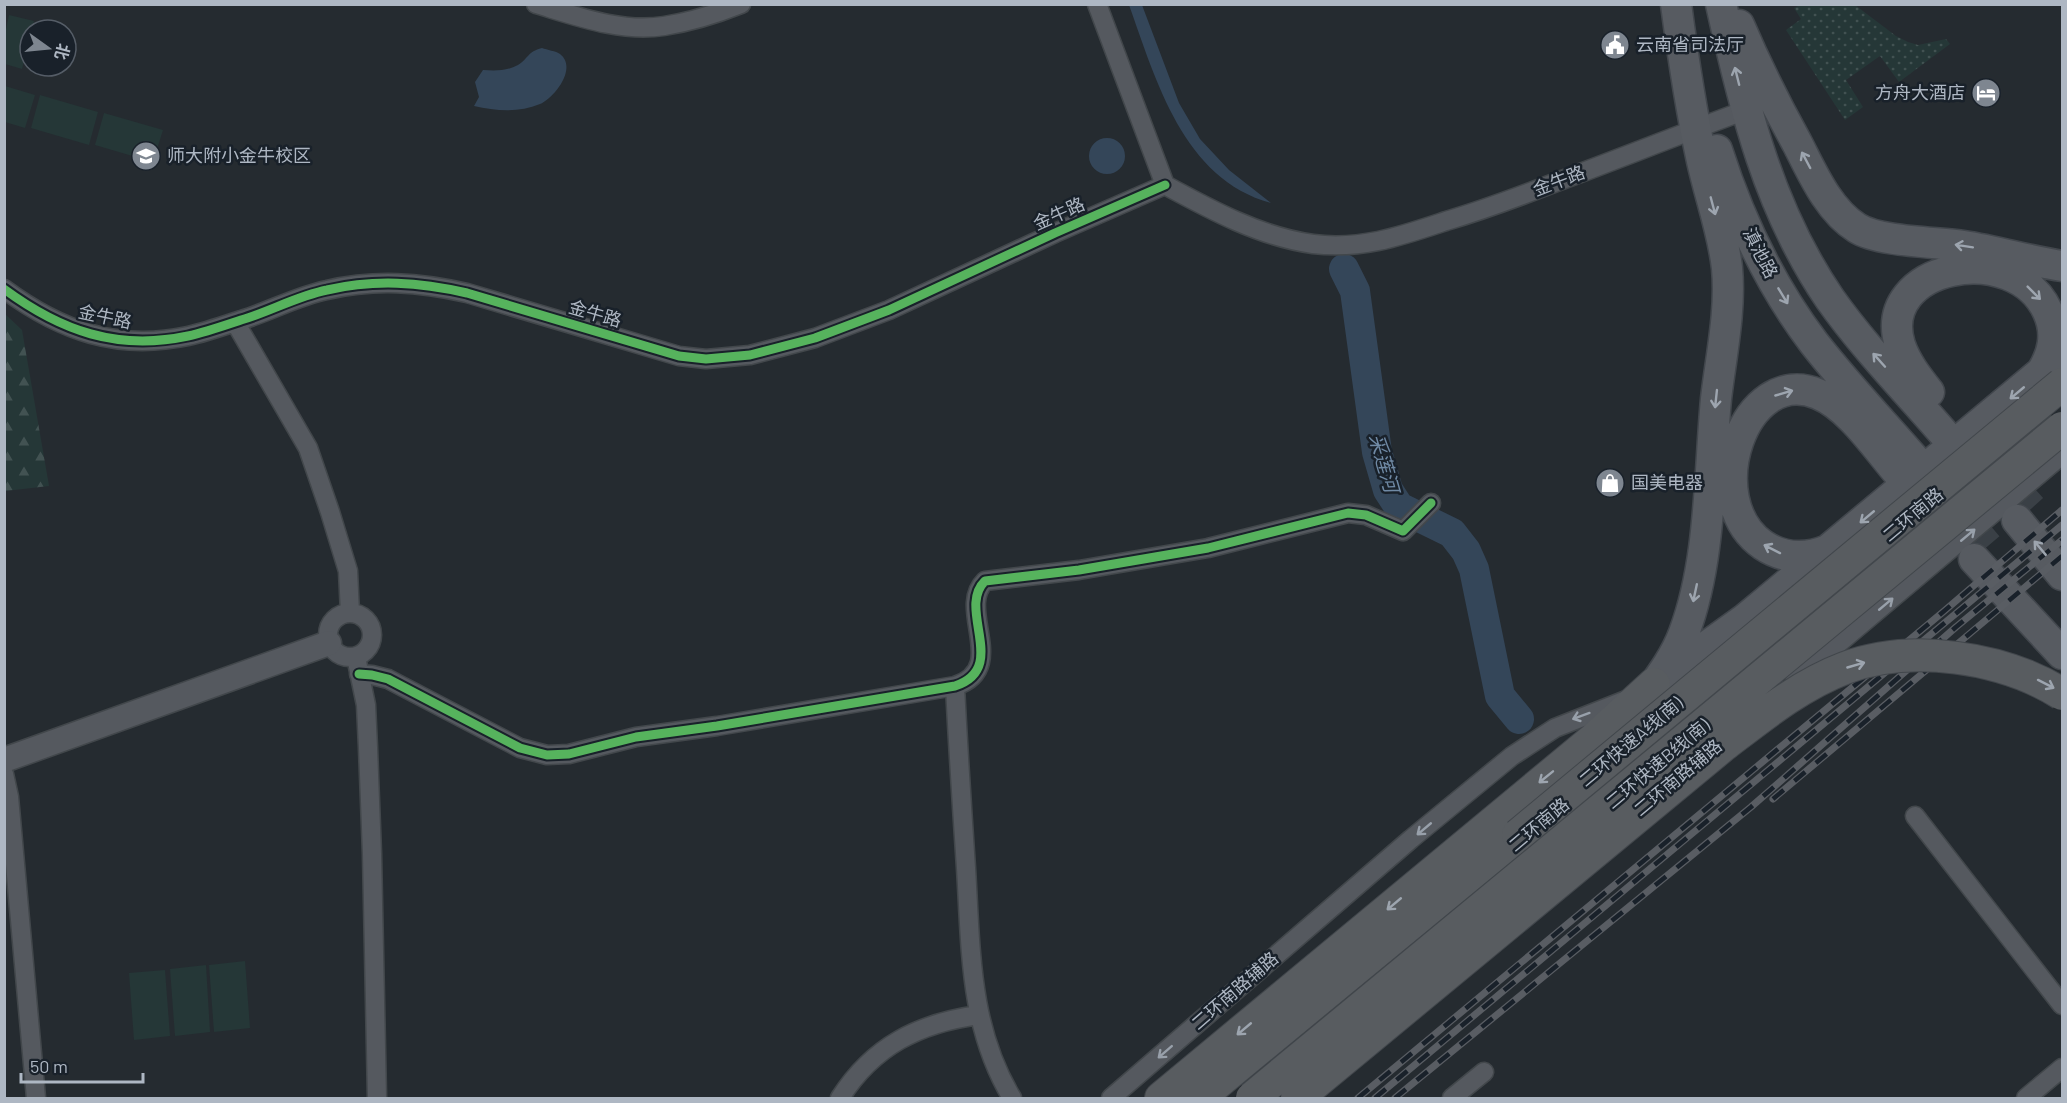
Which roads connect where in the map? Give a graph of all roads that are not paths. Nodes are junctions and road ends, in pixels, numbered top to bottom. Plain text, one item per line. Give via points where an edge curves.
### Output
1 (536, 4) edge
2 (741, 4) edge
3 (1097, 4) edge
4 (1676, 4) edge
5 (1682, 4) edge
6 (1721, 4) edge
7 (1730, 4) edge
8 (1746, 110) junction
9 (1705, 138) junction
10 (1759, 153) junction
11 (1166, 185) junction
12 (2062, 266) edge
13 (4, 289) edge
14 (236, 322) junction
15 (2057, 376) edge
16 (2062, 422) edge
17 (2062, 428) edge
18 (2062, 455) edge
19 (1431, 503) dead end
20 (2062, 544) edge
21 (1828, 550) junction
22 (2062, 575) edge
23 (350, 613) junction
24 (2062, 637) edge
25 (329, 643) junction
26 (2062, 654) edge
27 (358, 666) junction
28 (1654, 684) junction
29 (955, 686) junction
30 (2062, 694) edge
31 (4, 759) edge
32 (4, 774) edge
33 (1559, 809) junction
34 (1915, 816) dead end
35 (2062, 1005) edge
36 (980, 1016) junction
37 (2062, 1068) edge
38 (1484, 1072) dead end
39 (36, 1098) edge
40 (377, 1098) edge
41 (840, 1098) edge
42 (1012, 1098) edge
43 (1111, 1098) edge
44 (1161, 1098) edge
45 (1199, 1098) edge
46 (1208, 1098) edge
47 (1245, 1098) edge
48 (1252, 1098) edge
49 (1292, 1098) edge
50 (1297, 1098) edge
51 (1452, 1098) edge
52 (2026, 1098) edge

1 - 2 street via 594,21 663,27
3 - 11 street
4 - 9 main road
5 - 9 main road, 滇池路
8 -> 6 main road, 滇池路
12 -> 7 main road via 1961,246 1881,236 1847,221 1826,196 1804,158
8 - 9 street, 金牛路
8 - 10 main road, 滇池路
9 - 10 main road via 1726,131 1740,133
9 - 11 street, 金牛路 via 1399,238 1346,246 1287,240
9 - 21 main road, 滇池路 via 1784,299 1908,467 1819,394 1791,390 1758,408 1746,425 1733,459 1731,484 1739,516 1759,542 1777,552 1796,557
9 -> 28 main road via 1725,255 1726,309 1697,584 1681,640
10 - 15 main road, 滇池路 via 1790,228 1830,298 1859,336 1951,430 1908,363 1898,335 1905,302 1931,278 1959,269 1980,268 2011,276 2028,287 2046,308 2052,326 2051,354
11 - 14 street, 金牛路 via 889,310 815,338 750,355 706,359 679,356 467,293 399,282 325,290
13 - 14 street, 金牛路 via 58,323 120,341 188,336
14 - 23 street via 308,447 348,571
15 -> 21 main road
15 - 33 main road, 二环南路
15 - 45 highway, 二环快速A线(南), bridge
16 - 47 main road, 二环南路
17 - 48 highway, 二环快速B线(南), bridge
49 -> 18 street, 二环南路辅路
19 - 29 street via 1403,531 1366,515 1348,513 1208,548 985,581 978,588 976,600 982,658 965,683
22 -> 20 main road via 2024,514
21 - 28 main road via 1739,624
23 - 25 street via 333,620 328,631
23 - 27 street via 366,621 372,632 370,645
24 - 26 main road via 1981,552
25 - 27 street via 337,654
25 - 31 street
27 - 29 street via 520,748 547,755
27 - 40 street via 366,705 370,795
28 - 33 main road
28 -> 43 street, 二环南路辅路 via 1624,701 1555,728 1512,756
28 -> 44 highway
29 - 36 street via 973,987
50 -> 30 highway, bridge via 1724,745 1819,680 1870,661 1935,656 2003,668
32 - 39 street
33 - 46 main road, 二环南路
34 - 35 street
36 - 41 street via 940,1022 894,1043 855,1076
36 - 42 street via 987,1047
37 - 52 street
38 - 51 street

